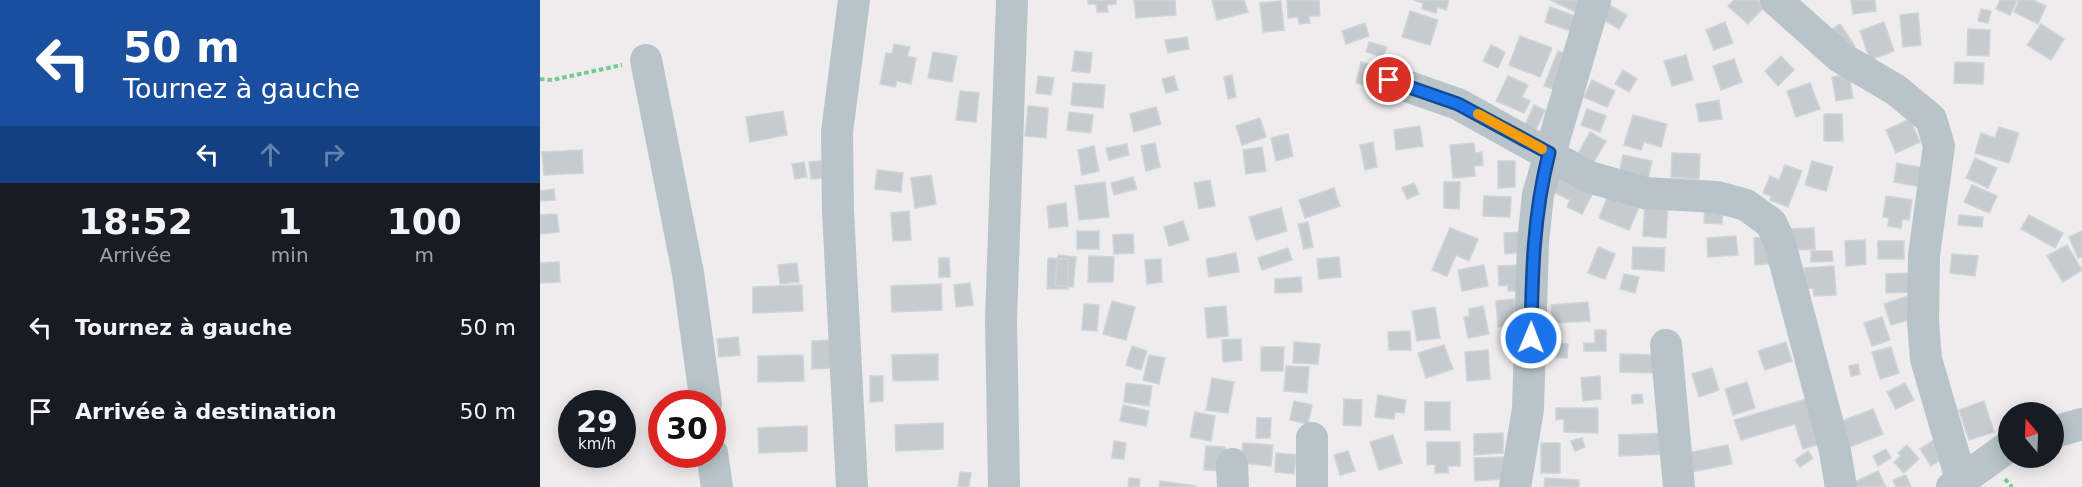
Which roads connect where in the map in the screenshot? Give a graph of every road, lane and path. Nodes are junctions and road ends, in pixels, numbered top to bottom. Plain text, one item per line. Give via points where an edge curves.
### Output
1 (854, 0) edge
2 (1012, 0) edge
3 (1595, 0) edge
4 (1776, 0) edge
5 (646, 60) joint
6 (540, 79) edge
7 (1389, 80) dead end
8 (1549, 153) junction
9 (1666, 345) dead end
10 (704, 390) edge
11 (2082, 424) edge
12 (2064, 429) edge
13 (1312, 438) dead end
14 (1998, 454) edge
15 (714, 468) edge
16 (1956, 483) edge
17 (717, 487) edge
18 (852, 487) edge
19 (1004, 487) edge
20 (1312, 487) edge
21 (1515, 487) edge
22 (1678, 487) edge
23 (1841, 487) edge

1 - 18 street via 837,132
2 - 19 street via 1001,320
3 - 8 street
4 - 16 street via 1840,57 1896,90 1931,118 1939,146 1924,255 1924,332 1926,359
5 - 6 path via 552,80
5 - 10 street via 688,273
7 - 8 street via 1458,104
8 - 21 street via 1538,195 1533,242 1528,409
8 - 23 street via 1589,177 1645,193 1717,196 1746,205 1771,223 1779,240 1835,451
9 - 22 street
11 - 12 street
13 - 20 street
14 - 16 street
15 - 17 street

